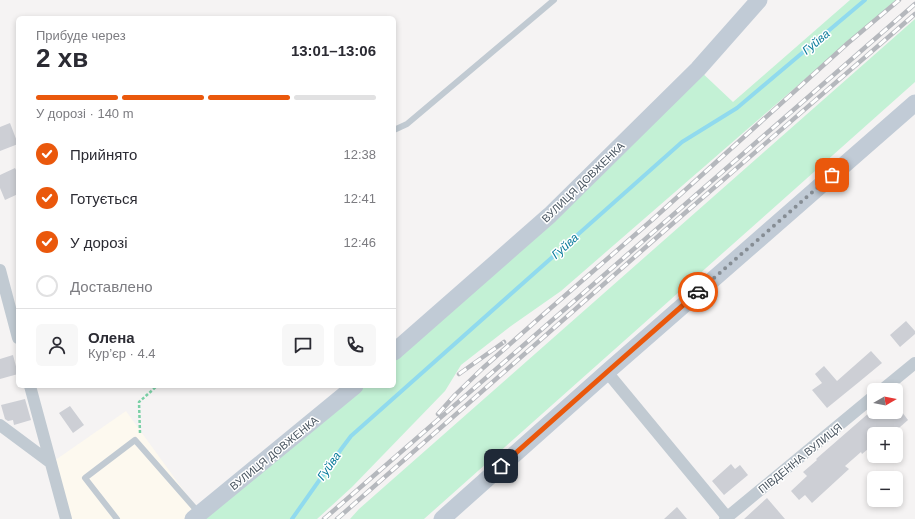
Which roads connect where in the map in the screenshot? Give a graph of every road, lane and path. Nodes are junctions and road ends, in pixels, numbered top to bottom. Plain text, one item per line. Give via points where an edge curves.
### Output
1 (554, 0) edge
2 (759, 0) edge
3 (915, 103) edge
4 (396, 129) edge
5 (0, 270) edge
6 (16, 330) edge
7 (396, 350) edge
8 (915, 363) edge
9 (607, 372) junction
10 (891, 383) edge
11 (31, 388) edge
12 (155, 388) edge
13 (353, 388) edge
14 (867, 402) edge
15 (0, 425) edge
16 (135, 440) junction
17 (51, 464) junction
18 (196, 516) edge
19 (726, 518) edge
20 (66, 519) edge
21 (117, 519) edge
22 (442, 519) edge

1 - 4 lane via 407,124
2 - 7 street, ВУЛИЦЯ ДОВЖЕНКА via 698,69 550,215
3 - 9 street
5 - 6 street
8 - 10 street
9 - 19 street
9 - 22 street
11 - 17 street
12 - 16 path via 139,402 140,433
13 - 18 street, ВУЛИЦЯ ДОВЖЕНКА
14 - 19 street, ПІВДЕННА ВУЛИЦЯ
15 - 17 street
16 - 18 lane
16 - 21 lane via 85,478
17 - 20 street

